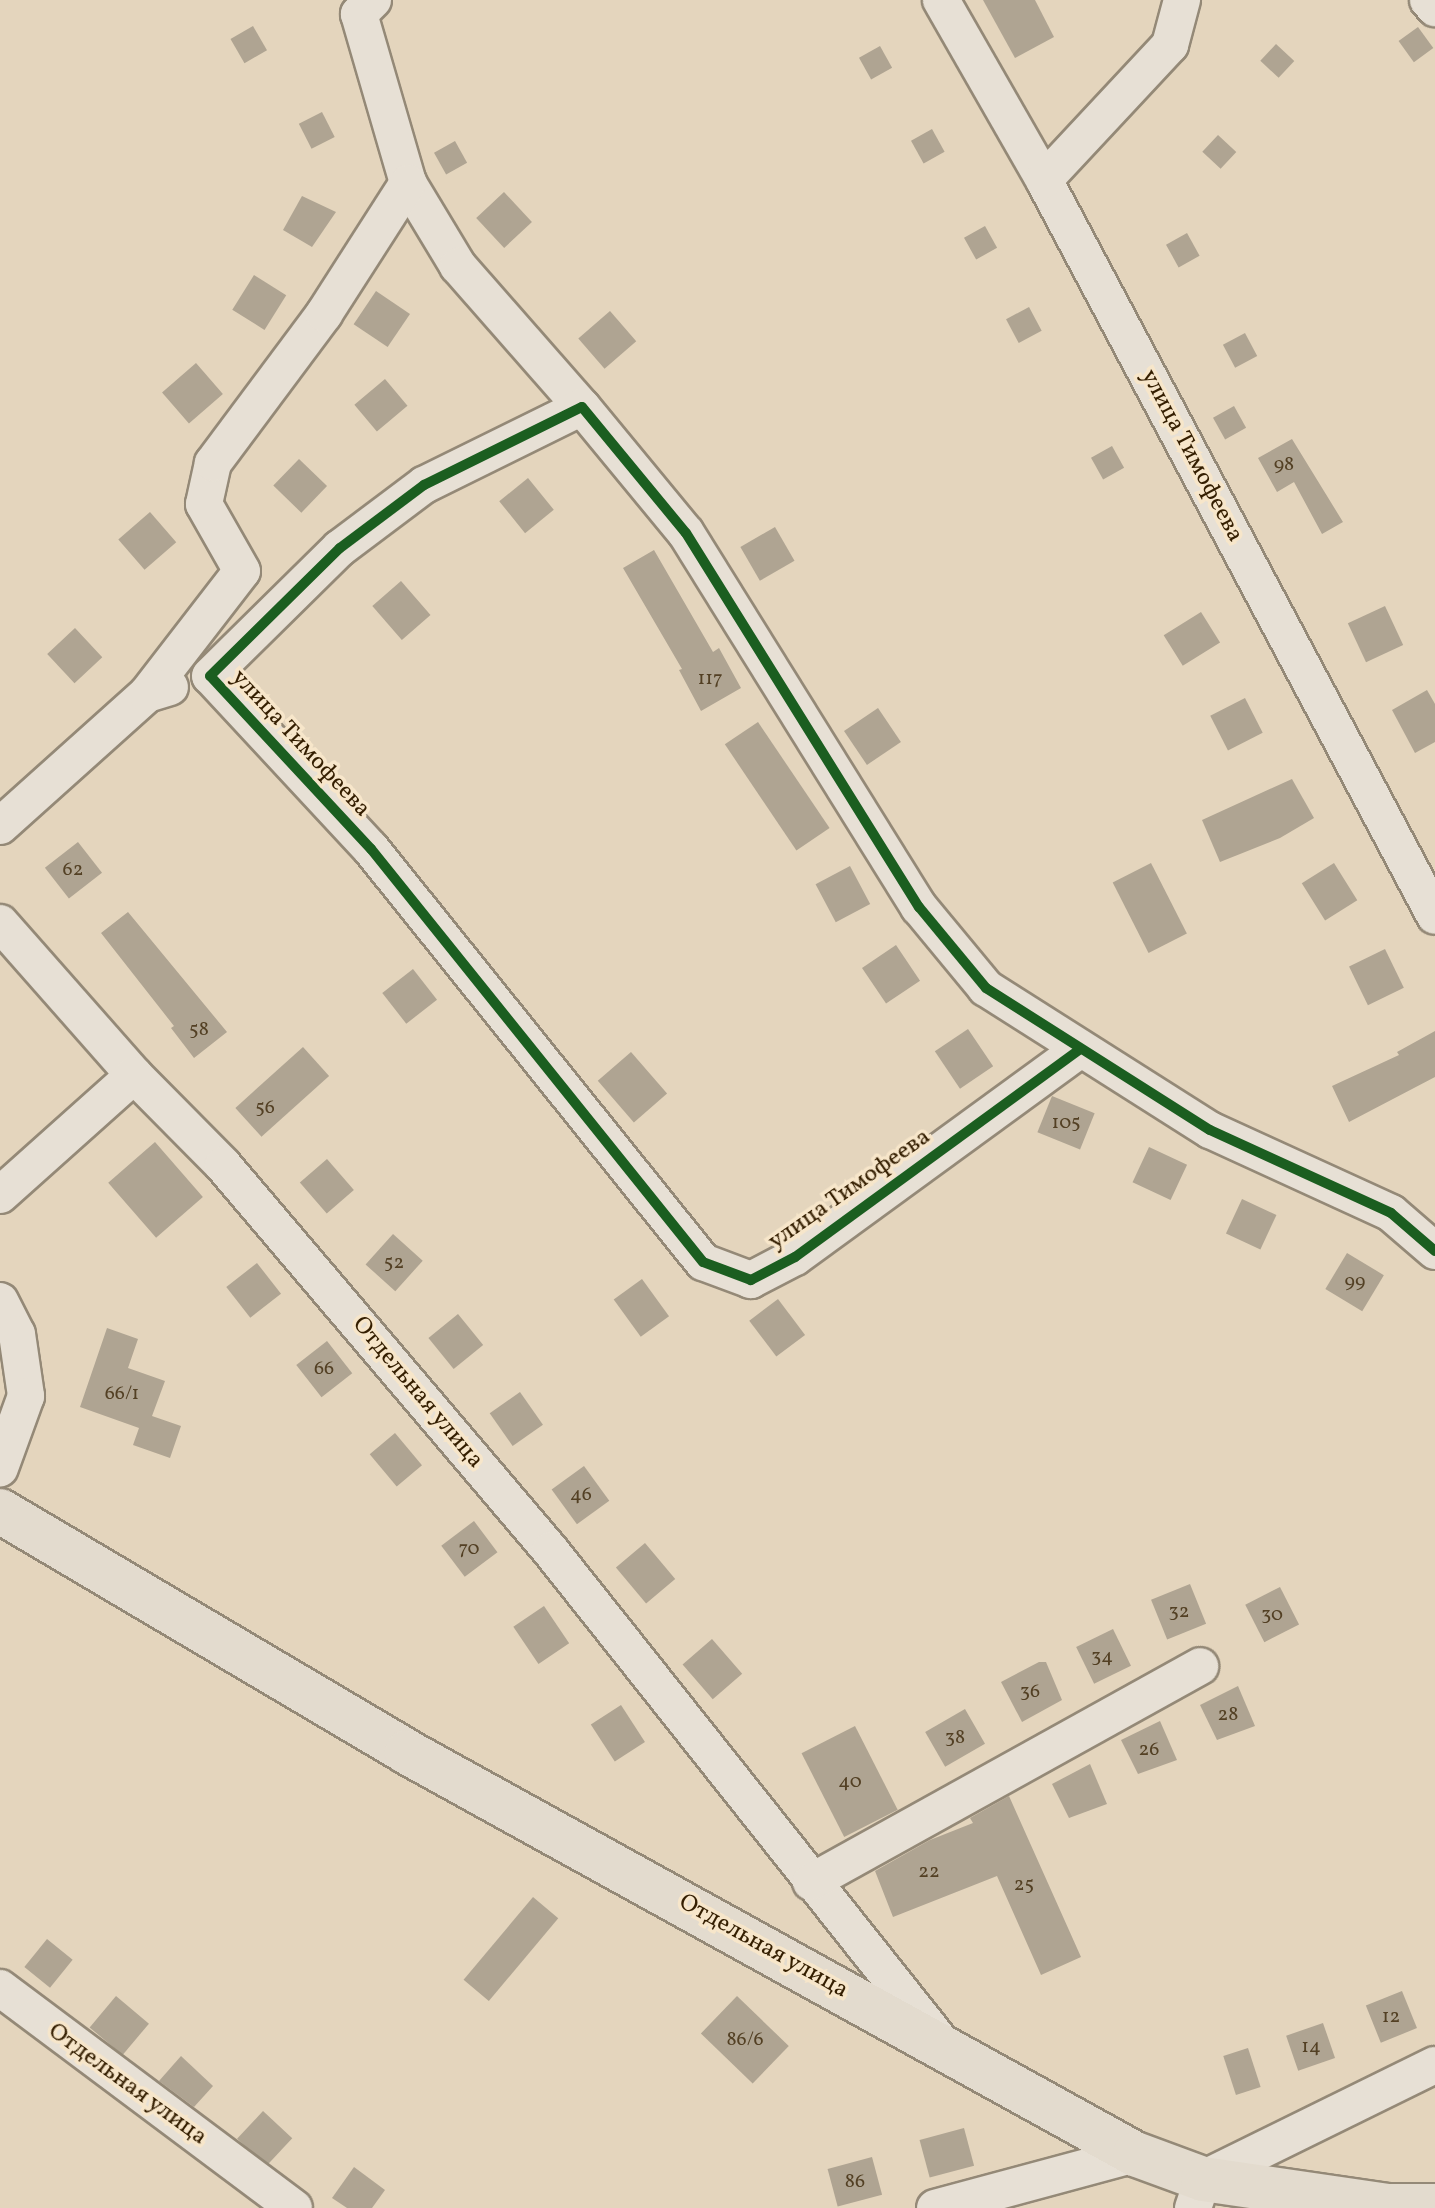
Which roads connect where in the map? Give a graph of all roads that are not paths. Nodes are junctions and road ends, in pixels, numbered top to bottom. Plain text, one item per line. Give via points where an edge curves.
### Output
1 (941, 0) edge
2 (1182, 0) edge
3 (1428, 0) edge
4 (360, 5) edge
5 (1435, 8) edge
6 (1044, 180) junction
7 (408, 183) junction
8 (582, 407) junction
9 (210, 676) junction
10 (147, 694) junction
11 (0, 826) edge
12 (1429, 894) edge
13 (0, 923) edge
14 (1079, 1050) junction
15 (134, 1075) junction
16 (0, 1195) edge
17 (1435, 1251) edge
18 (0, 1301) edge
19 (0, 1468) edge
20 (0, 1511) edge
21 (1200, 1666) dead end
22 (811, 1882) junction
23 (0, 1988) edge
24 (943, 2046) junction
25 (1435, 2065) edge
26 (1135, 2154) junction
27 (1198, 2194) edge
28 (1435, 2206) edge
29 (1388, 2207) edge
30 (294, 2208) edge
31 (935, 2208) edge

1 - 6 street, улица Тимофеева
2 - 6 street via 1170,45
3 - 5 street
4 - 7 street
6 - 12 street, улица Тимофеева
7 - 8 street via 458,266
7 - 10 street via 324,314 213,463 204,504 242,571
8 - 9 street, улица Тимофеева via 424,485 340,548
8 - 14 street via 686,533 919,907 986,988
9 - 10 street, улица Тимофеева
9 - 14 street, улица Тимофеева via 371,849 703,1262 751,1280 795,1257
10 - 11 street, улица Тимофеева
13 - 15 street, Отдельная улица
14 - 17 street via 1210,1130 1391,1213
15 - 16 street
15 - 22 street, Отдельная улица via 223,1165 550,1550
18 - 19 street via 17,1334 26,1396
20 - 24 main road, Отдельная улица via 407,1752
21 - 22 street
22 - 24 street, Отдельная улица
23 - 30 street, Отдельная улица
24 - 26 main road, Отдельная улица
25 - 27 street
26 - 27 main road, Отдельная улица
26 - 31 street
27 - 29 main road, Отдельная улица
28 - 29 main road, Отдельная улица

